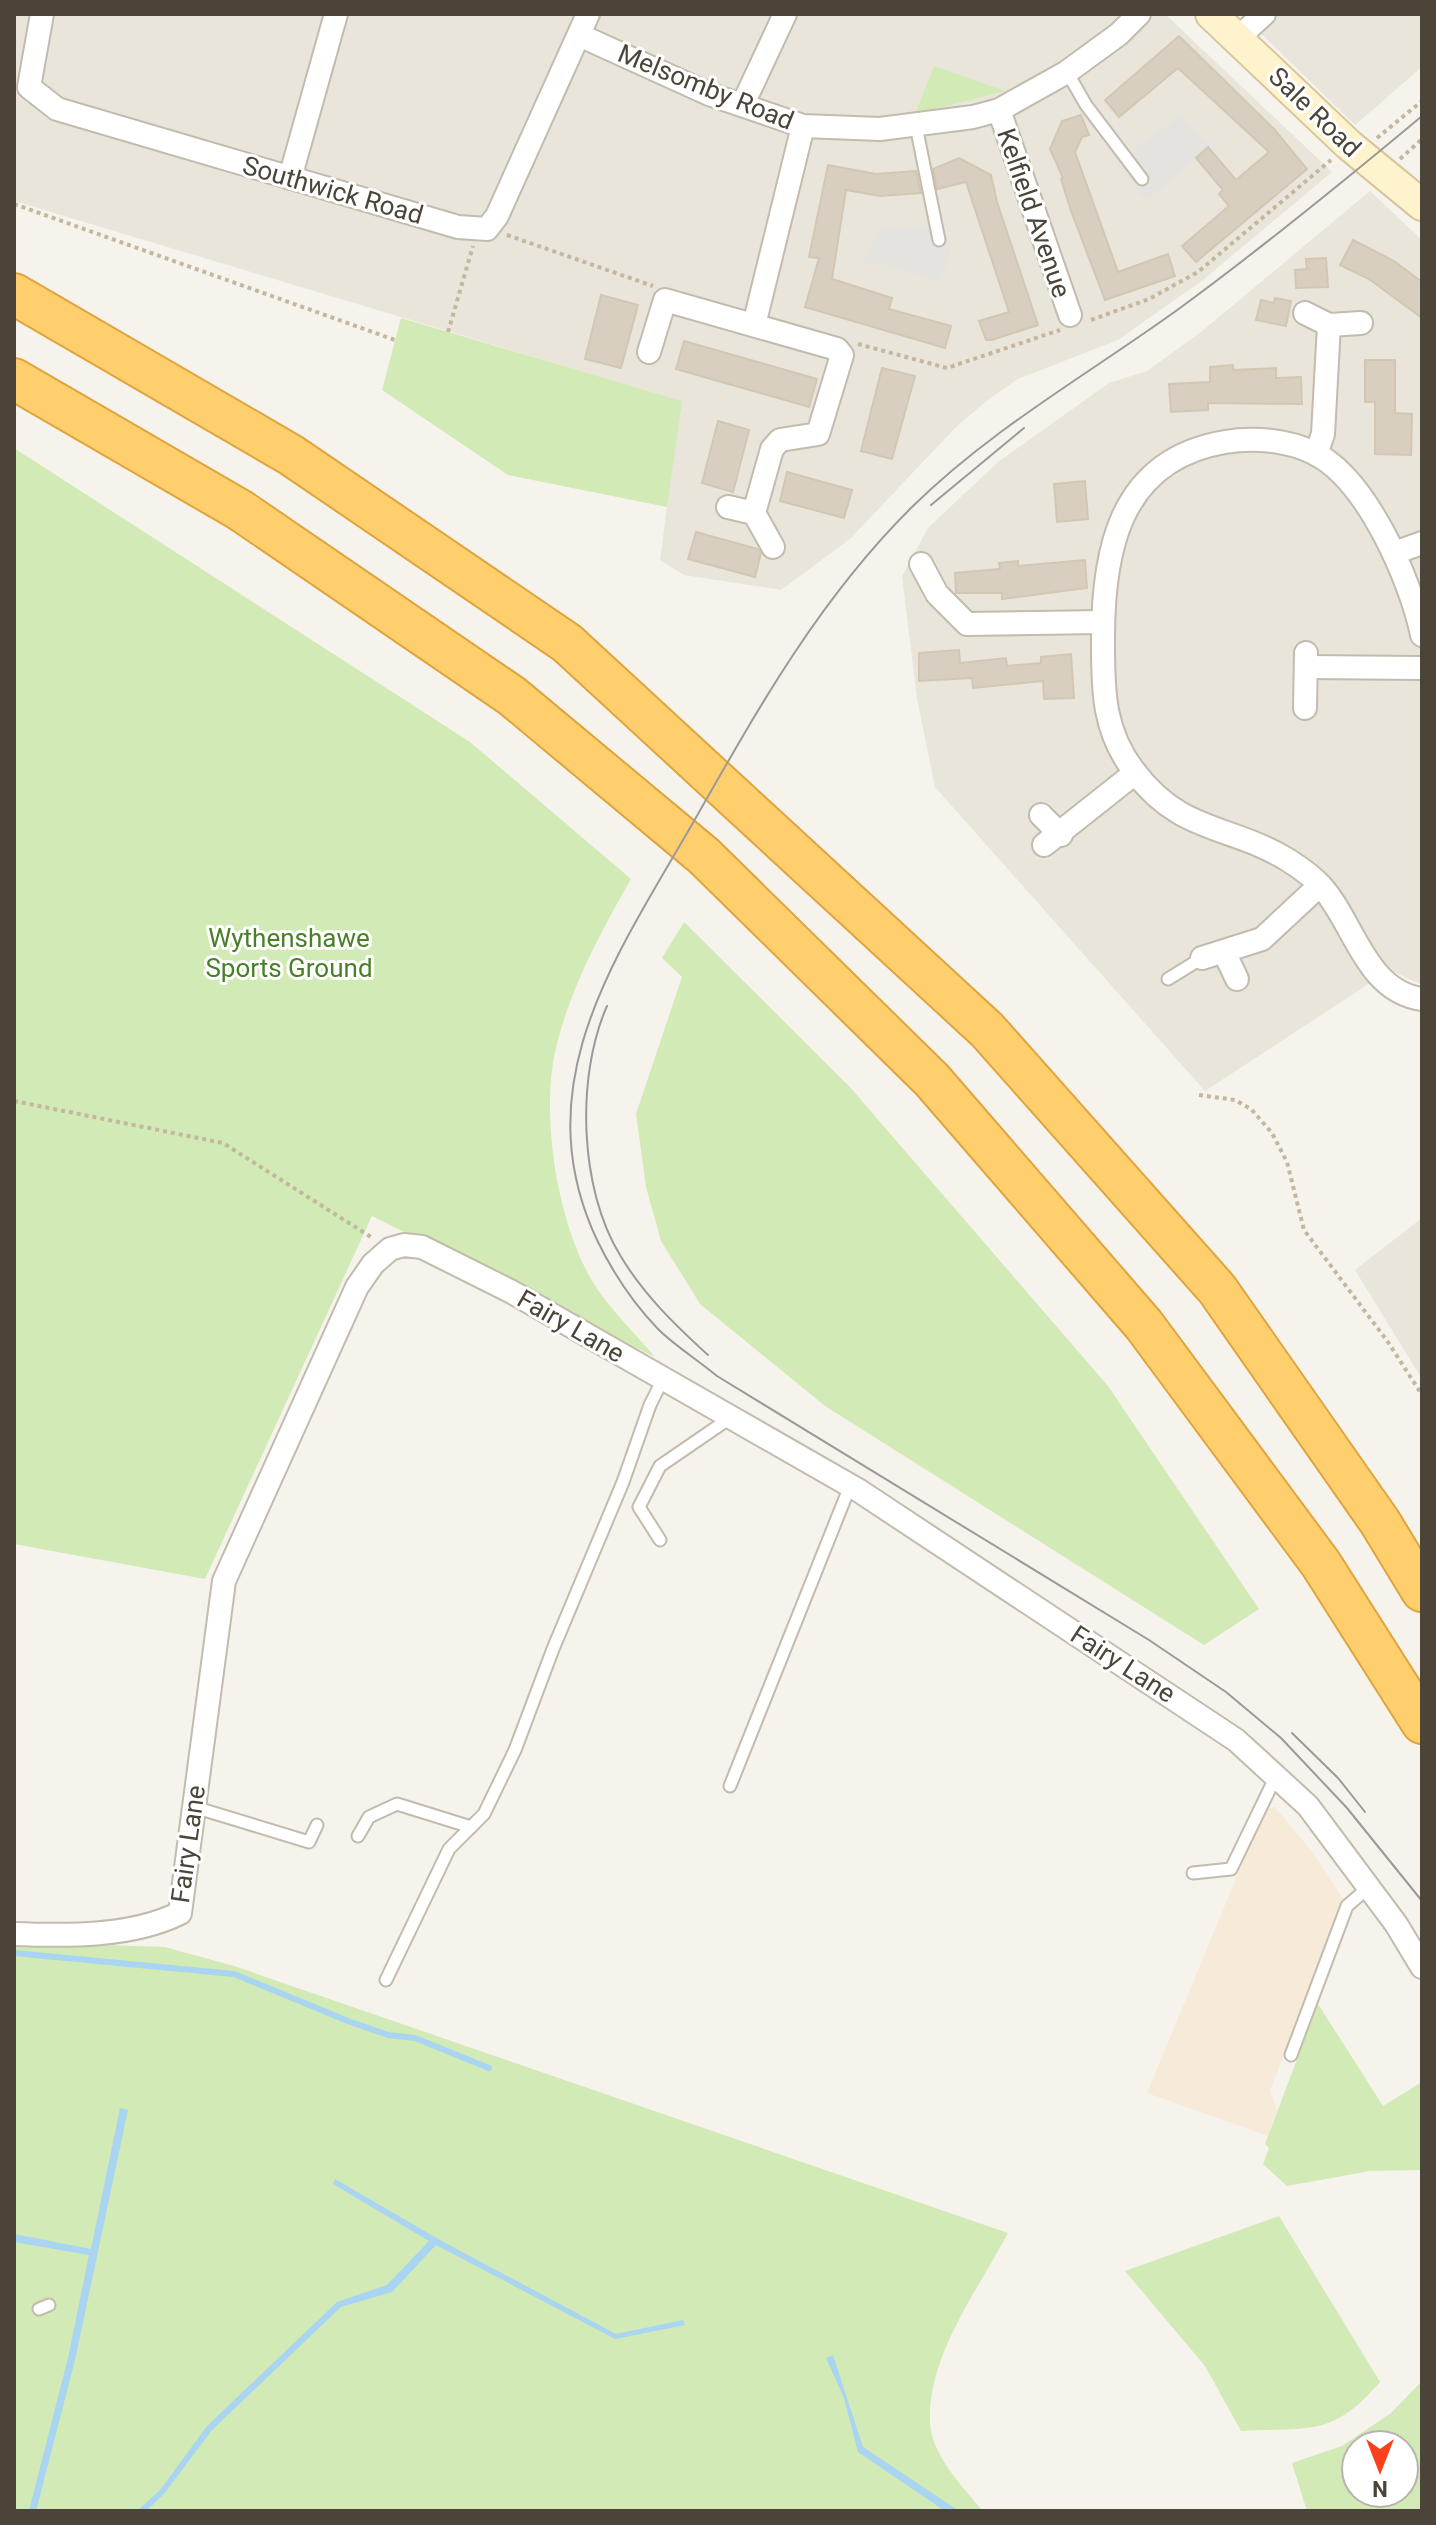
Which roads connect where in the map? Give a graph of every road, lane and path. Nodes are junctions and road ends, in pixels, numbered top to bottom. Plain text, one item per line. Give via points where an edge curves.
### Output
1 (42, 14) edge
2 (336, 14) edge
3 (588, 14) edge
4 (785, 14) edge
5 (1139, 14) edge
6 (1211, 14) edge
7 (1264, 14) edge
8 (579, 35) junction
9 (1238, 38) junction
10 (1067, 72) junction
11 (1422, 101) edge
12 (743, 104) junction
13 (999, 110) junction
14 (803, 126) junction
15 (916, 126) junction
16 (1349, 145) junction
17 (290, 178) junction
18 (1142, 179) dead end
19 (14, 204) edge
20 (1422, 205) edge
21 (482, 228) junction
22 (939, 240) dead end
23 (14, 294) edge
24 (665, 300) junction
25 (1305, 313) dead end
26 (1076, 321) junction
27 (1361, 323) dead end
28 (754, 325) junction
29 (1329, 325) junction
30 (448, 332) dead end
31 (395, 340) dead end
32 (837, 349) junction
33 (649, 352) dead end
34 (14, 379) edge
35 (1316, 454) junction
36 (728, 507) dead end
37 (754, 513) junction
38 (1422, 543) edge
39 (773, 547) dead end
40 (1394, 553) junction
41 (921, 564) dead end
42 (1102, 622) junction
43 (1422, 635) edge
44 (1422, 668) edge
45 (1305, 708) dead end
46 (1135, 773) junction
47 (1041, 815) dead end
48 (1320, 885) junction
49 (1214, 956) junction
50 (1168, 979) dead end
51 (1237, 979) dead end
52 (1422, 999) edge
53 (1199, 1095) dead end
54 (14, 1101) edge
55 (390, 1249) junction
56 (663, 1379) junction
57 (1422, 1395) edge
58 (730, 1418) junction
59 (850, 1486) junction
60 (660, 1540) dead end
61 (1422, 1591) edge
62 (1422, 1723) edge
63 (1276, 1776) junction
64 (730, 1786) dead end
65 (194, 1807) junction
66 (317, 1825) dead end
67 (471, 1827) junction
68 (358, 1836) dead end
69 (1193, 1873) dead end
70 (1369, 1887) junction
71 (14, 1934) edge
72 (1422, 1967) edge
73 (386, 1980) dead end
74 (1291, 2055) dead end

1 - 17 street, Southwick Road via 29,87 57,109
2 - 17 street
3 - 8 street
4 - 12 street
5 - 10 street, Melsomby Road
6 - 9 main road, Sale Road
7 - 9 street
8 - 12 street, Melsomby Road
8 - 21 street via 497,216
9 - 16 main road, Sale Road
10 - 13 street, Melsomby Road
10 - 18 lane
11 - 16 path via 1372,142 1363,134
12 - 14 street, Melsomby Road
13 - 15 street, Melsomby Road
13 - 26 street, Kelfield Avenue
14 - 15 street, Melsomby Road
14 - 28 street
15 - 22 lane
16 - 20 main road, Sale Road
16 - 26 path via 1198,272 1149,299
17 - 21 street, Southwick Road via 458,227
19 - 31 path
21 - 24 path via 650,282
21 - 30 path
23 - 61 highway via 291,455 567,643 656,724 987,1030 1207,1278 1380,1522
24 - 28 street
24 - 33 street
25 - 29 street
26 - 32 path via 947,368 851,342
27 - 29 street
28 - 32 street
29 - 35 street via 1323,434
32 - 37 street via 842,361 823,425 818,434 780,440 772,449
34 - 62 highway via 240,510 512,696 704,856 932,1080 1144,1325 1321,1564
35 - 40 street via 1351,484
35 - 42 street via 1278,441 1239,440 1175,458 1146,479 1115,536 1104,574
36 - 37 street
37 - 39 street
38 - 40 street
40 - 43 street via 1416,604
41 - 42 street via 937,594 967,624
42 - 46 street via 1103,700 1113,740
44 - 45 street via 1306,660
46 - 47 street via 1052,840
46 - 48 street via 1181,816 1287,860
48 - 49 street via 1262,939
48 - 52 street via 1367,962 1385,981
49 - 50 lane
49 - 51 street
53 - 57 path via 1235,1100 1272,1133 1287,1162 1304,1230
54 - 55 path via 223,1143
55 - 56 street, Fairy Lane via 422,1247
55 - 65 street, Fairy Lane via 357,1287 224,1581
56 - 58 street, Fairy Lane
56 - 67 lane via 515,1750 484,1814
58 - 59 street, Fairy Lane
58 - 60 lane via 651,1477 639,1507
59 - 63 street, Fairy Lane via 1236,1740
59 - 64 lane
63 - 69 lane via 1231,1869
63 - 70 street, Fairy Lane via 1308,1806
65 - 66 lane via 309,1842
65 - 71 street, Fairy Lane via 180,1913 156,1925 51,1936
67 - 68 lane via 397,1804 369,1817
67 - 73 lane via 449,1849
70 - 72 street, Fairy Lane
70 - 74 lane via 1347,1906

